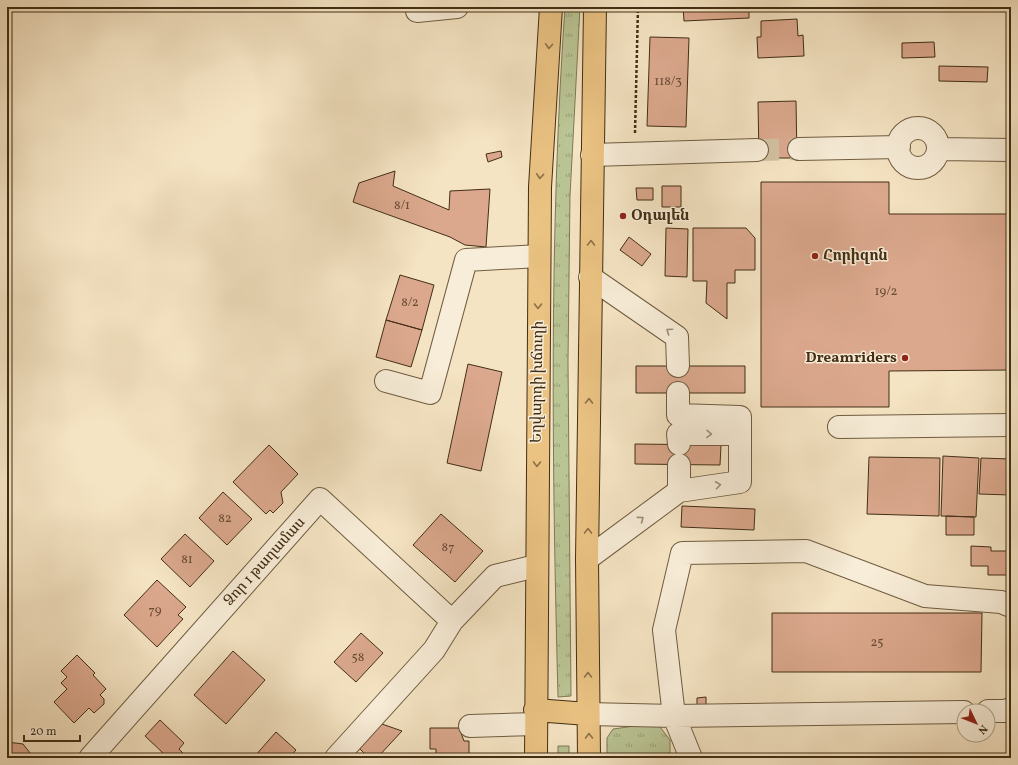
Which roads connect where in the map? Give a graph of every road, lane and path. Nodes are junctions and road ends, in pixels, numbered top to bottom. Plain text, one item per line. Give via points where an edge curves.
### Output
1 (457, 7) edge
2 (551, 7) edge
3 (595, 7) edge
4 (638, 7) edge
5 (417, 11) dead end
6 (799, 149) tunnel mouth
7 (757, 150) tunnel mouth
8 (1011, 150) edge
9 (635, 154) junction
10 (592, 155) junction
11 (539, 256) junction
12 (590, 277) junction
13 (678, 366) dead end
14 (386, 381) dead end
15 (678, 393) dead end
16 (1011, 425) edge
17 (839, 427) dead end
18 (740, 434) junction
19 (679, 491) junction
20 (587, 559) junction
21 (536, 566) junction
22 (1011, 606) edge
23 (452, 621) junction
24 (1011, 709) edge
25 (996, 711) edge
26 (956, 712) edge
27 (588, 714) junction
28 (674, 716) junction
29 (535, 717) junction
30 (470, 726) dead end
31 (90, 758) edge
32 (336, 758) edge
33 (536, 758) edge
34 (589, 758) edge
35 (691, 758) edge

1 - 5 street
2 -> 11 main road, Եղվարդի խճուղի via 540,187
3 - 10 main road
4 - 9 path
6 - 8 street via 899,147 902,137 907,132 920,128 932,133 938,149
7 - 9 street
9 - 10 street
12 -> 10 main road
11 - 14 street via 466,260 430,393
11 -> 21 main road, Եղվարդի խճուղի
13 -> 12 street via 677,337
20 -> 12 main road
15 - 18 street via 678,415 740,417
16 - 17 street
19 -> 18 street via 740,482
19 -> 18 street via 678,434
20 -> 19 street
27 -> 20 main road
21 - 23 street via 495,576
21 - 29 main road, Եղվարդի խճուղի
22 - 28 street via 1001,602 925,596 806,551 682,553 664,630
23 - 31 street, Ձոր 1 թաղամաս via 320,499
23 - 32 street via 434,650
24 - 25 street
26 - 28 street
27 - 28 street
27 - 29 main road
34 -> 27 main road
28 - 35 street
29 - 30 street
29 - 33 main road, Եղվարդի խճուղի

